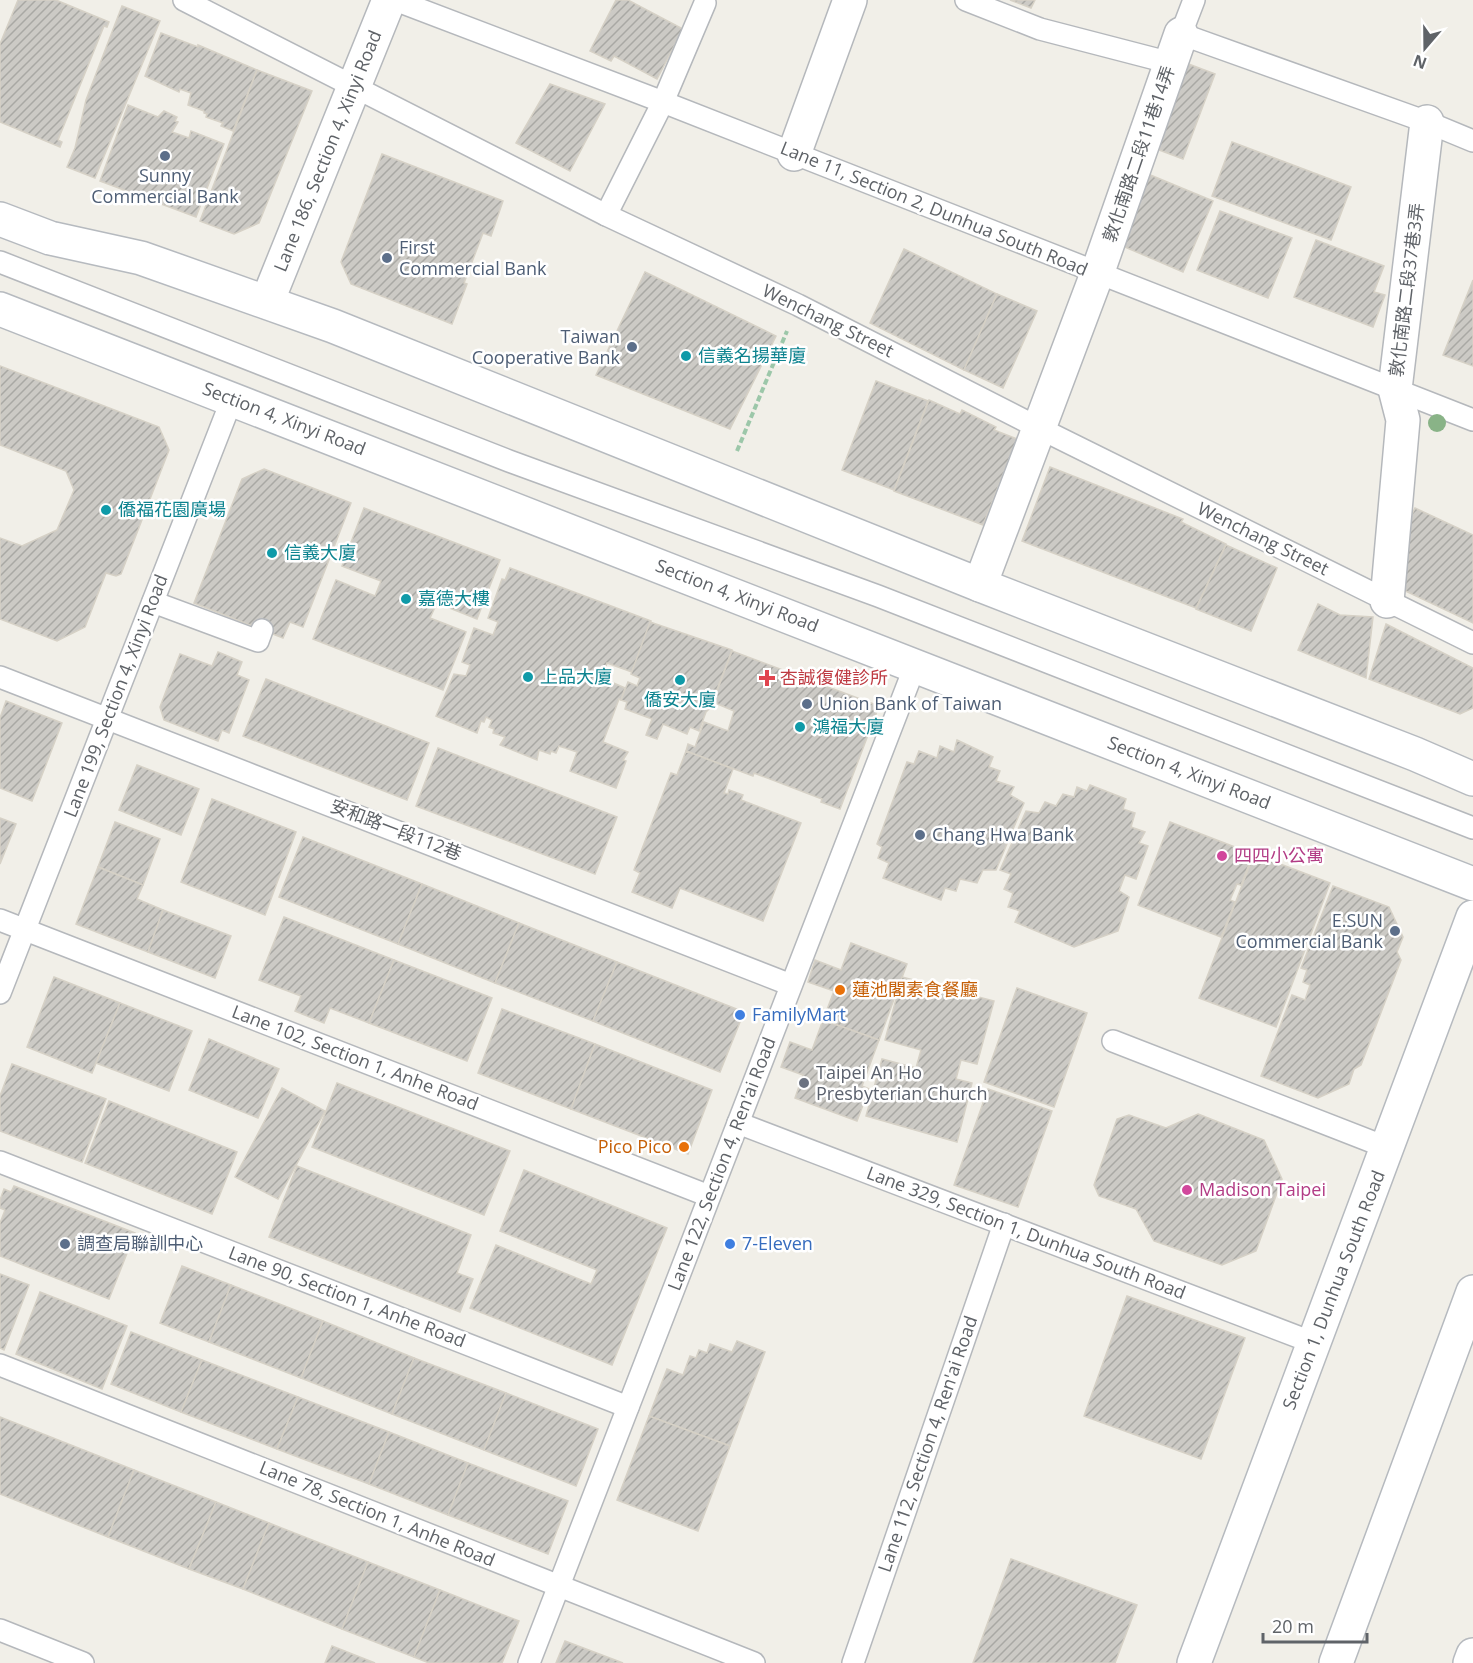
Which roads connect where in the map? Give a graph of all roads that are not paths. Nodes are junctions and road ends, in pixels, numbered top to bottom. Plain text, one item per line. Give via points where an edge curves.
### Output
1 (184, 0) edge
2 (389, 0) edge
3 (395, 0) edge
4 (849, 0) edge
5 (966, 0) edge
6 (1194, 0) edge
7 (705, 3) dead end
8 (1176, 49) junction
9 (354, 88) junction
10 (663, 102) junction
11 (1427, 122) junction
12 (1473, 141) edge
13 (794, 154) junction
14 (606, 214) junction
15 (0, 219) edge
16 (0, 262) edge
17 (1096, 274) junction
18 (267, 302) junction
19 (0, 309) edge
20 (1395, 389) junction
21 (232, 399) junction
22 (1473, 420) edge
23 (1039, 428) junction
24 (980, 585) junction
25 (1387, 601) junction
26 (153, 602) junction
27 (262, 630) dead end
28 (1473, 643) edge
29 (915, 666) junction
30 (0, 677) edge
31 (108, 719) junction
32 (1473, 779) edge
33 (1473, 828) edge
34 (1473, 884) edge
35 (1473, 917) edge
36 (0, 920) edge
37 (25, 930) junction
38 (791, 985) junction
39 (0, 993) edge
40 (1113, 1041) dead end
41 (738, 1123) junction
42 (1388, 1148) junction
43 (0, 1162) edge
44 (709, 1196) junction
45 (1004, 1224) junction
46 (1473, 1292) edge
47 (1314, 1343) junction
48 (0, 1365) edge
49 (628, 1407) junction
50 (558, 1587) junction
51 (0, 1630) edge
52 (1473, 1655) edge
53 (83, 1663) edge
54 (529, 1663) edge
55 (754, 1663) edge
56 (853, 1663) edge
57 (1194, 1663) edge
58 (1336, 1663) edge
59 (1470, 1663) edge

1 - 9 lane, Wenchang Street
2 - 9 main road, Lane 186, Section 4, Xinyi Road
3 - 10 lane, Lane 11, Section 2, Dunhua South Road
4 - 13 main road
5 - 8 lane via 1040,28
6 - 8 lane
7 - 10 lane
8 - 11 lane
8 - 17 main road, 敦化南路二段11巷14弄
9 - 14 lane, Wenchang Street
9 - 18 main road, Lane 186, Section 4, Xinyi Road
10 - 13 lane, Lane 11, Section 2, Dunhua South Road
10 - 14 lane
11 - 12 lane
11 - 20 main road, 敦化南路二段37巷3弄
13 - 17 lane, Lane 11, Section 2, Dunhua South Road
14 - 23 lane, Wenchang Street via 798,305
15 - 18 main road via 50,238 141,258
16 - 33 lane via 509,461 878,596
17 - 20 lane, Lane 11, Section 2, Dunhua South Road
17 - 23 main road, 敦化南路二段11巷14弄
18 - 24 main road
19 - 21 main road, Section 4, Xinyi Road
20 - 22 lane, Lane 11, Section 2, Dunhua South Road
20 - 25 main road, 敦化南路二段37巷3弄 via 1403,420
21 - 26 lane, Lane 199, Section 4, Xinyi Road
21 - 29 main road, Section 4, Xinyi Road
23 - 24 main road, 敦化南路二段11巷14弄
23 - 25 lane, Wenchang Street
24 - 32 main road
25 - 28 lane, Wenchang Street
26 - 27 lane via 258,641
26 - 31 lane, Lane 199, Section 4, Xinyi Road
29 - 34 main road, Section 4, Xinyi Road
29 - 38 lane, Lane 122, Section 4, Ren'ai Road
30 - 31 lane, 安和路一段112巷
31 - 37 lane, Lane 199, Section 4, Xinyi Road
31 - 38 lane, 安和路一段112巷
35 - 42 main road, Section 1, Dunhua South Road
36 - 37 lane, Lane 102, Section 1, Anhe Road
37 - 39 lane, Lane 199, Section 4, Xinyi Road
37 - 44 lane, Lane 102, Section 1, Anhe Road
38 - 41 lane, Lane 122, Section 4, Ren'ai Road
40 - 42 lane
41 - 44 lane, Lane 122, Section 4, Ren'ai Road
41 - 45 lane, Lane 329, Section 1, Dunhua South Road
42 - 47 main road, Section 1, Dunhua South Road
43 - 49 lane, Lane 90, Section 1, Anhe Road
44 - 49 lane, Lane 122, Section 4, Ren'ai Road
45 - 47 lane, Lane 329, Section 1, Dunhua South Road
45 - 56 lane, Lane 112, Section 4, Ren'ai Road
46 - 58 main road
47 - 57 main road, Section 1, Dunhua South Road
48 - 50 lane, Lane 78, Section 1, Anhe Road
49 - 50 lane, Lane 122, Section 4, Ren'ai Road
50 - 54 lane, Lane 122, Section 4, Ren'ai Road
50 - 55 lane, Lane 78, Section 1, Anhe Road
51 - 53 lane
52 - 59 main road

